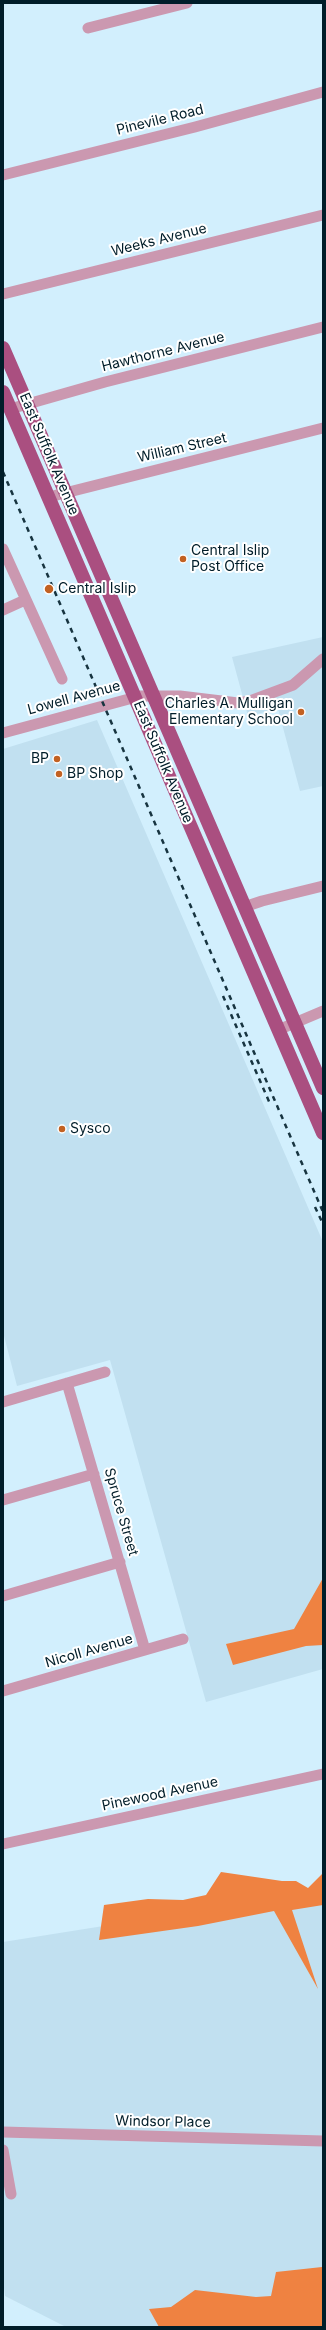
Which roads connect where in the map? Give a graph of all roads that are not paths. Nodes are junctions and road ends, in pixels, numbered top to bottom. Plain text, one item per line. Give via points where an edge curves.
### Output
1 (187, 3) edge
2 (88, 28) dead end
3 (323, 92) edge
4 (3, 175) edge
5 (323, 215) edge
6 (3, 294) edge
7 (323, 327) edge
8 (3, 348) edge
9 (3, 392) edge
10 (27, 404) junction
11 (10, 409) junction
12 (323, 428) edge
13 (66, 492) junction
14 (49, 497) junction
15 (3, 549) edge
16 (25, 600) junction
17 (3, 610) edge
18 (323, 659) edge
19 (62, 679) dead end
20 (153, 696) junction
21 (135, 697) junction
22 (3, 733) edge
23 (323, 886) edge
24 (244, 907) junction
25 (323, 1011) edge
26 (295, 1023) junction
27 (278, 1030) junction
28 (323, 1088) edge
29 (323, 1133) edge
30 (106, 1372) dead end
31 (67, 1383) junction
32 (3, 1402) edge
33 (94, 1474) junction
34 (3, 1500) edge
35 (120, 1562) junction
36 (3, 1596) edge
37 (183, 1639) dead end
38 (145, 1650) junction
39 (3, 1691) edge
40 (323, 1774) edge
41 (3, 1844) edge
42 (3, 2132) edge
43 (323, 2140) edge
44 (3, 2150) edge
45 (11, 2194) dead end

1 - 2 street
3 - 4 street, Pinevile Road
5 - 6 street, Weeks Avenue
7 - 10 street, Hawthorne Avenue
8 - 10 main road, East Suffolk Avenue
9 - 11 main road, East Suffolk Avenue
10 - 11 street, Hawthorne Avenue
10 - 13 main road, East Suffolk Avenue
11 - 14 main road, East Suffolk Avenue
12 - 13 street, William Street
13 - 14 street, William Street
13 - 20 main road, East Suffolk Avenue
14 - 21 main road, East Suffolk Avenue
15 - 16 street
16 - 17 street
16 - 19 street
18 - 20 street, Lowell Avenue via 293,685 238,704 185,697
20 - 21 street, Lowell Avenue
20 - 24 main road, East Suffolk Avenue
21 - 22 street, Lowell Avenue
21 - 27 main road, East Suffolk Avenue
23 - 24 street
24 - 26 main road, East Suffolk Avenue
25 - 26 street
26 - 27 street
26 - 28 main road, East Suffolk Avenue
27 - 29 main road, East Suffolk Avenue
30 - 31 street
31 - 32 street
31 - 33 street, Spruce Street
33 - 34 street
33 - 35 street, Spruce Street
35 - 36 street
35 - 38 street, Spruce Street
37 - 38 street, Nicoll Avenue
38 - 39 street, Nicoll Avenue
40 - 41 street, Pinewood Avenue
42 - 43 street, Windsor Place
44 - 45 street

